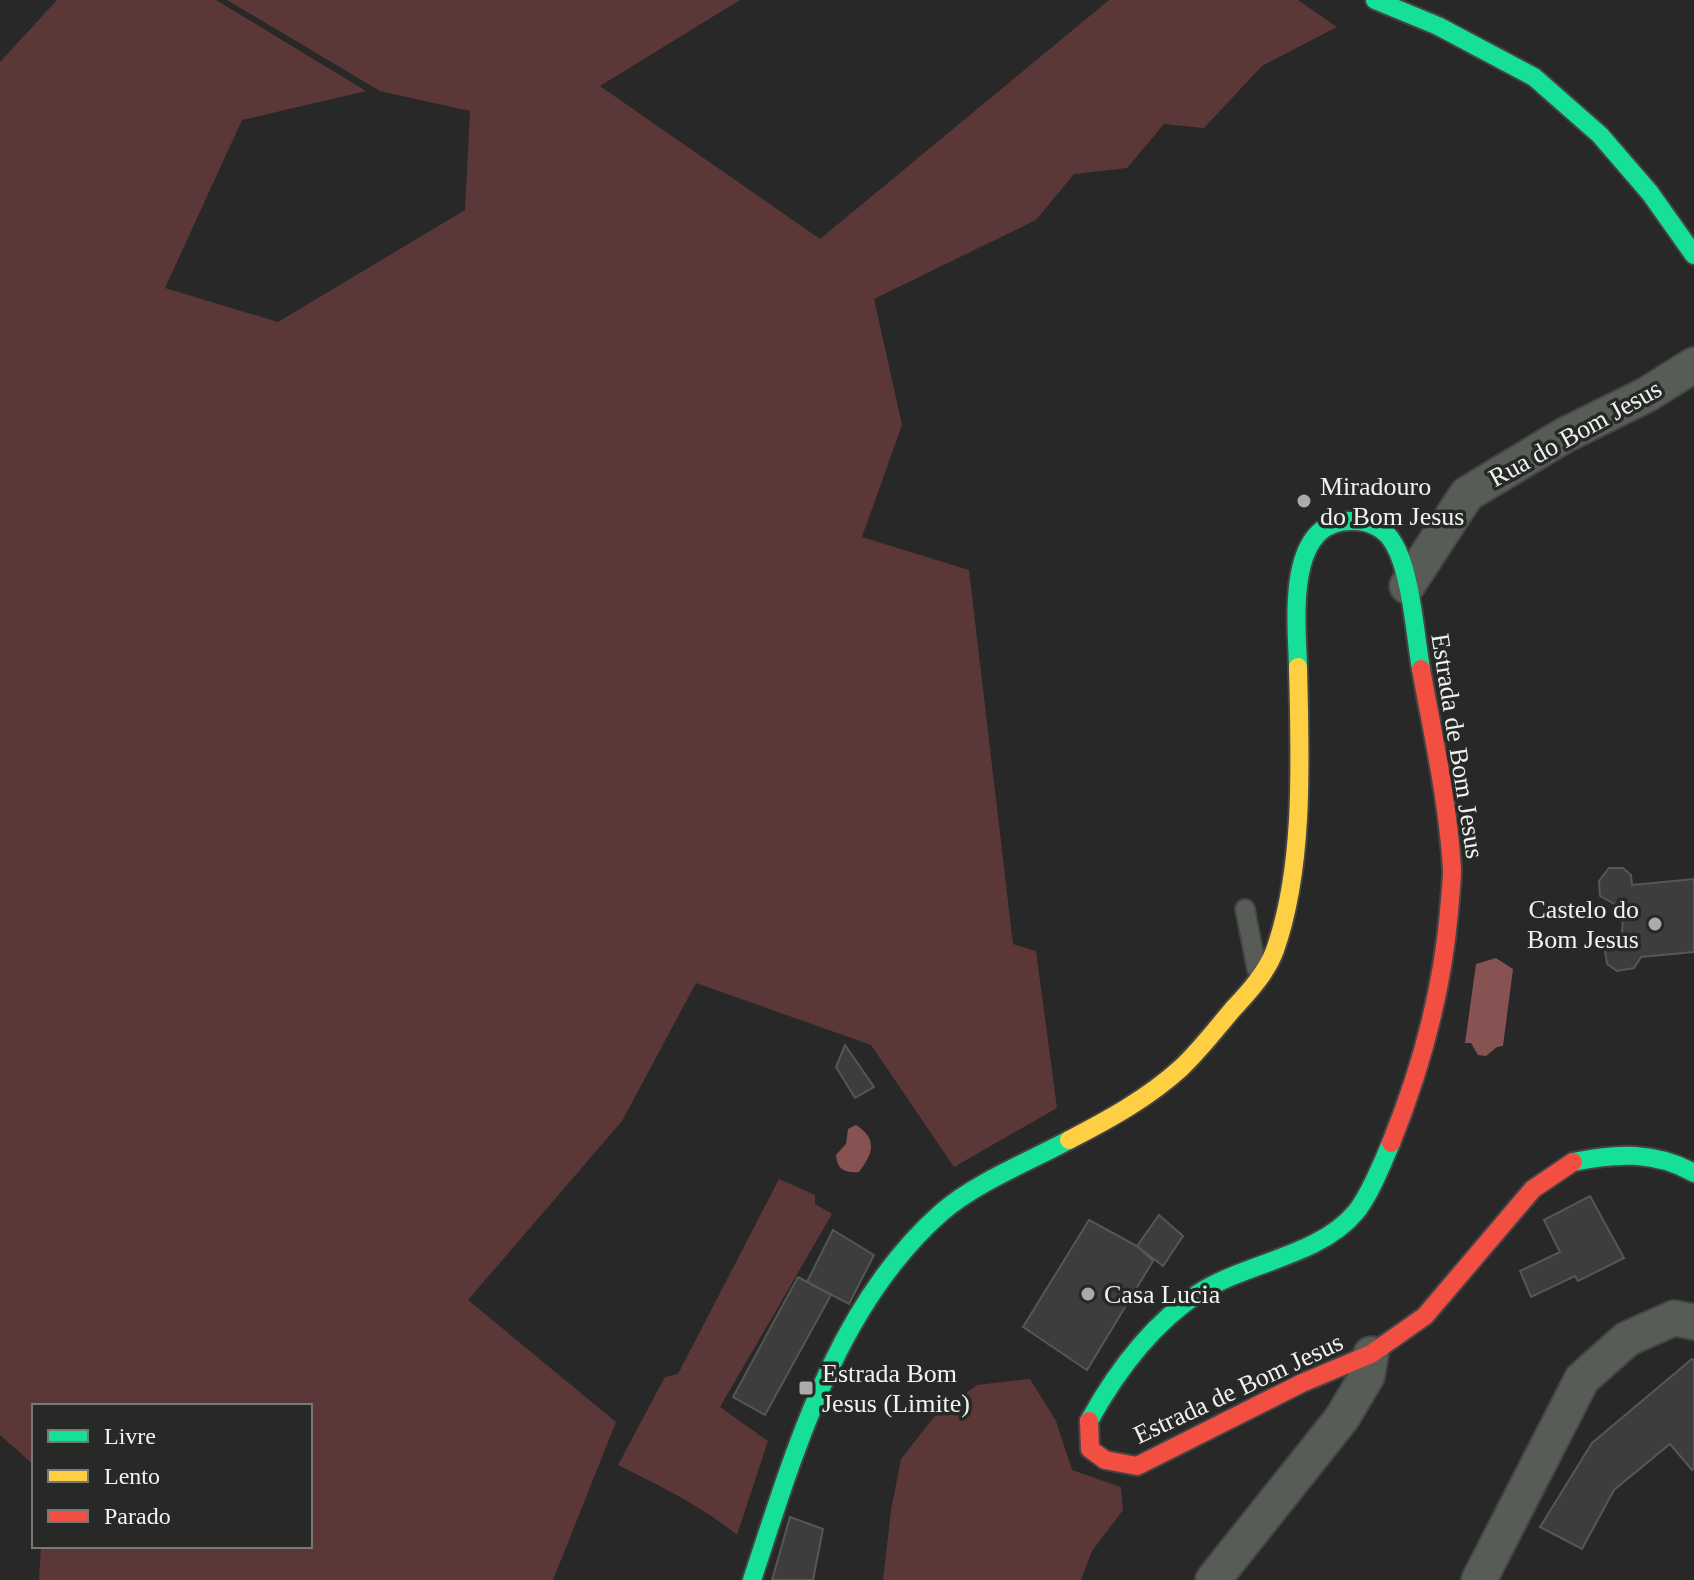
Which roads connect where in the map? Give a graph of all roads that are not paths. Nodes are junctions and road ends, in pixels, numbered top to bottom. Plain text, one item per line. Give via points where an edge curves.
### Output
1 (1375, 0) edge
2 (1694, 255) edge
3 (1694, 365) edge
4 (1407, 586) junction
5 (1245, 909) dead end
6 (1258, 976) junction
7 (1694, 1173) edge
8 (1694, 1322) edge
9 (1371, 1354) junction
10 (752, 1580) edge
11 (1213, 1580) edge
12 (1479, 1580) edge

1 - 2 main road via 1438,26 1534,77 1600,135
3 - 4 street, Rua do Bom Jesus via 1467,494
4 - 6 main road, Estrada de Bom Jesus via 1398,549 1384,530 1365,521 1325,525 1306,549 1297,587 1295,840 1274,954
4 - 9 main road, Estrada de Bom Jesus via 1452,872 1433,1015 1407,1103 1356,1213 1326,1237 1201,1292 1159,1324 1107,1388 1089,1421 1090,1449 1105,1460 1137,1466
5 - 6 lane
6 - 10 main road, Estrada de Bom Jesus via 1204,1044 1167,1080 1105,1121 943,1211 886,1273 842,1345 793,1456
7 - 9 main road, Estrada de Bom Jesus via 1642,1155 1571,1162 1533,1189 1425,1316
8 - 12 street via 1674,1318 1627,1339 1582,1379
9 - 11 street via 1367,1376 1342,1418

